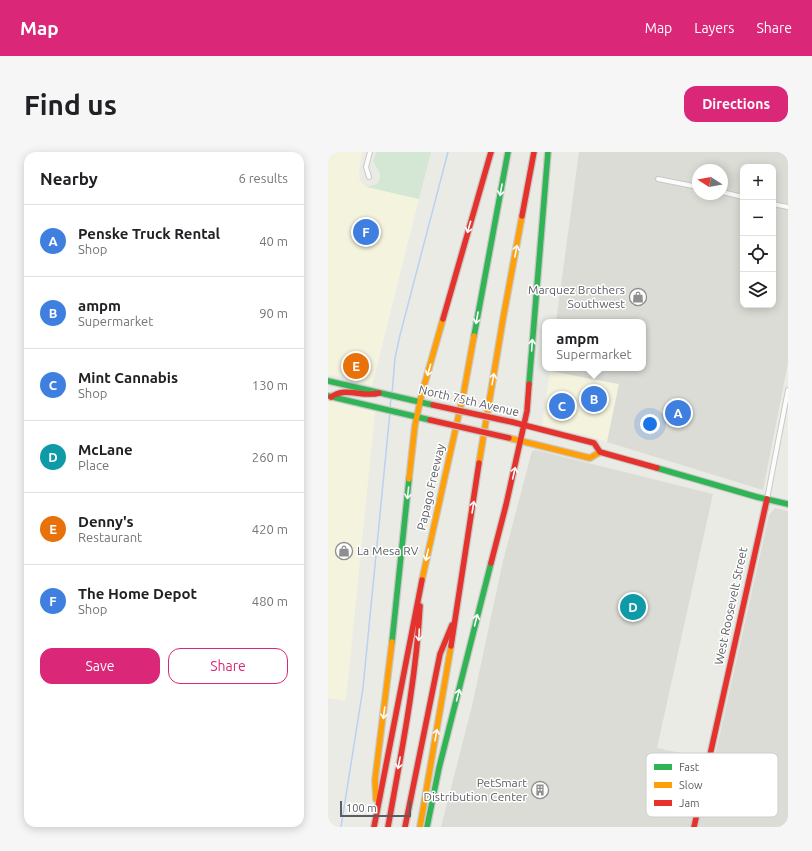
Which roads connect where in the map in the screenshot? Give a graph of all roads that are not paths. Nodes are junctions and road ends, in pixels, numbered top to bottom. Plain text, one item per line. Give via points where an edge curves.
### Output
1 (370, 152) edge
2 (491, 152) edge
3 (508, 152) edge
4 (534, 152) edge
5 (548, 152) edge
6 (369, 177) dead end
7 (658, 179) dead end
8 (692, 186) edge
9 (728, 193) edge
10 (740, 196) edge
11 (776, 205) edge
12 (788, 207) edge
13 (328, 381) edge
14 (788, 390) edge
15 (382, 393) junction
16 (330, 396) edge
17 (420, 401) junction
18 (417, 417) junction
19 (524, 426) junction
20 (521, 441) junction
21 (600, 452) junction
22 (767, 499) junction
23 (788, 504) edge
24 (421, 582) junction
25 (456, 615) junction
26 (710, 753) edge
27 (376, 812) junction
28 (696, 817) edge
29 (374, 827) edge
30 (388, 827) edge
31 (405, 827) edge
32 (420, 827) edge
33 (427, 827) edge
34 (694, 827) edge

1 - 6 street via 366,166
2 -> 17 main road
3 -> 24 main road, Papago Freeway via 464,391
25 -> 4 main road via 494,373
19 -> 5 main road
7 - 8 street
9 - 10 street
11 - 12 street
13 - 15 main road, North 75th Avenue
14 - 22 street, West Roosevelt Street
15 - 16 main road via 370,395 346,391
15 - 17 main road, North 75th Avenue
16 - 18 main road, North 75th Avenue
17 - 18 main road
17 - 19 main road, North 75th Avenue, bridge
18 - 20 main road, North 75th Avenue, bridge
18 -> 27 main road via 375,780
19 - 20 main road
19 - 21 main road, North 75th Avenue via 594,443
20 - 21 main road, North 75th Avenue via 590,458
33 -> 20 main road via 441,761
21 - 22 main road, North 75th Avenue
22 - 23 main road, North 75th Avenue
22 - 26 main road, West Roosevelt Street
24 - 27 main road, Papago Freeway
24 -> 30 main road via 418,647
25 - 31 main road via 440,654
32 -> 25 main road
27 - 29 main road, Papago Freeway
28 - 34 main road, West Roosevelt Street

